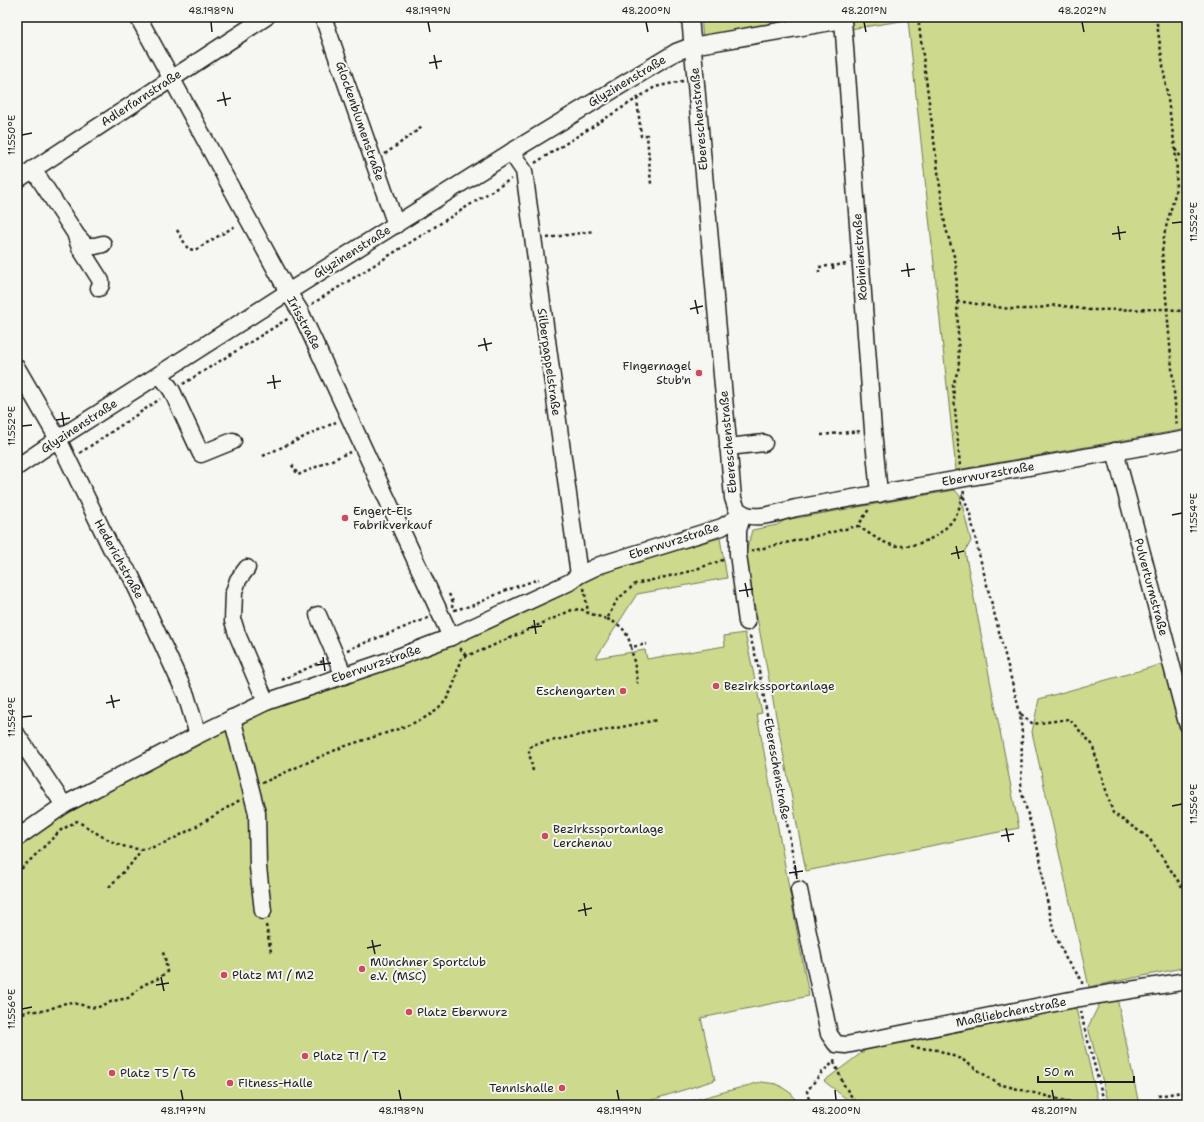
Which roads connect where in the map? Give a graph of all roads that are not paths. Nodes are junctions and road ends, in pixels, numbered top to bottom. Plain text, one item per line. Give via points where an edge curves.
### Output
1 (138, 17) edge
2 (266, 17) edge
3 (323, 17) edge
4 (690, 17) edge
5 (843, 20) joint
6 (692, 46) junction
7 (172, 78) junction
8 (511, 152) junction
9 (33, 169) junction
10 (17, 180) edge
11 (396, 225) junction
12 (75, 233) junction
13 (103, 244) dead end
14 (99, 288) dead end
15 (288, 292) junction
16 (17, 368) edge
17 (160, 374) junction
18 (58, 439) junction
19 (1187, 439) edge
20 (233, 441) dead end
21 (764, 443) dead end
22 (728, 447) junction
23 (1115, 451) junction
24 (17, 467) edge
25 (879, 494) junction
26 (743, 514) junction
27 (248, 568) dead end
28 (579, 575) junction
29 (318, 615) dead end
30 (747, 622) road end
31 (451, 637) junction
32 (344, 676) junction
33 (266, 702) junction
34 (232, 718) junction
35 (1187, 723) edge
36 (17, 734) edge
37 (198, 735) junction
38 (64, 805) junction
39 (17, 838) edge
40 (799, 890) road end
41 (263, 911) road end
42 (1187, 981) edge

1 - 7 street, Irisstraße
2 - 7 street, Adlerfarnstraße
3 - 11 street, Glockenblumenstraße
4 - 6 street, Ebereschenstraße
5 - 6 street, Glyzinenstraße
5 - 25 street, Robinienstraße
6 - 8 street, Glyzinenstraße via 676,52
6 - 22 street, Ebereschenstraße
7 - 9 street, Adlerfarnstraße
7 - 15 street, Irisstraße
8 - 11 street, Glyzinenstraße
8 - 28 street, Silberpappelstraße via 524,171
9 - 10 street, Adlerfarnstraße
9 - 12 street
11 - 15 street, Glyzinenstraße
12 - 13 street via 86,246
12 - 14 street via 80,248 101,281
15 - 17 street, Glyzinenstraße
15 - 31 street, Irisstraße via 300,311
16 - 18 street, Hederichstraße
17 - 18 street, Glyzinenstraße
17 - 20 street via 172,391 201,454
18 - 24 street, Glyzinenstraße
18 - 37 street, Hederichstraße via 111,548 131,576 186,695
19 - 23 street, Eberwurzstraße
21 - 22 street
22 - 26 street, Ebereschenstraße via 733,498 736,508
23 - 25 street, Eberwurzstraße via 962,487
23 - 35 street, Pulverturmstraße
25 - 26 street, Eberwurzstraße via 752,517
26 - 28 street, Eberwurzstraße via 722,527 600,565
26 - 30 street via 738,530 738,554
27 - 33 street via 238,580 234,592 233,621
28 - 31 street, Eberwurzstraße via 570,582
29 - 32 street
31 - 32 street, Eberwurzstraße
32 - 33 street, Eberwurzstraße
33 - 34 street, Eberwurzstraße
34 - 37 street, Eberwurzstraße
34 - 41 street via 257,813 258,868
36 - 38 street
37 - 38 street, Eberwurzstraße
38 - 39 street, Eberwurzstraße
40 - 42 street, Maßliebchenstraße via 829,1034 836,1044 846,1045 1080,998

